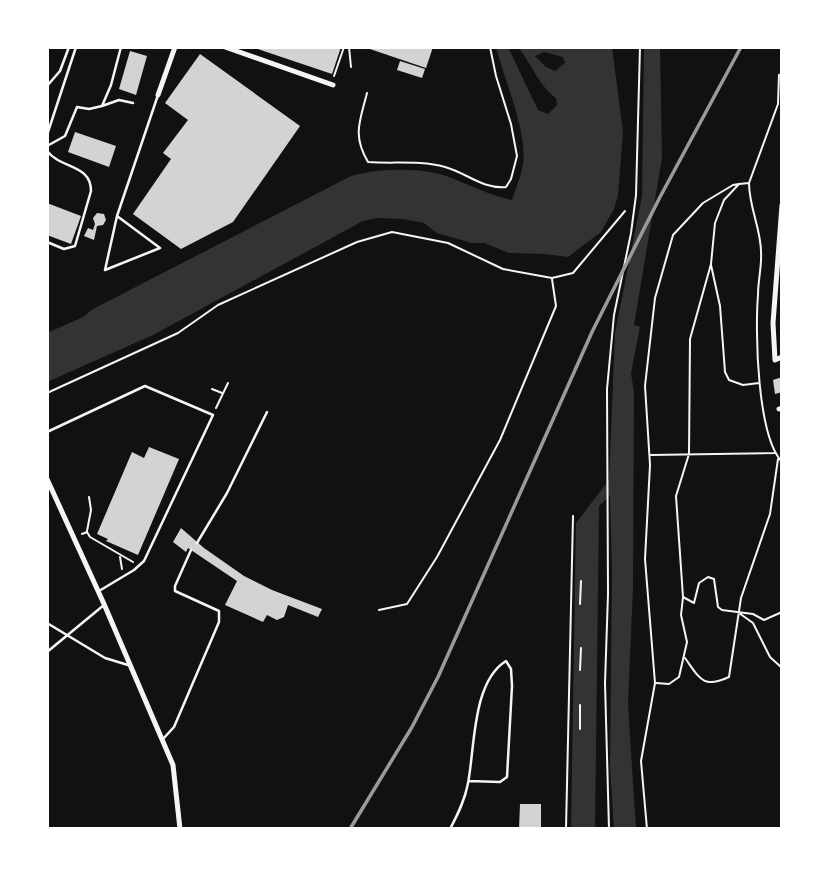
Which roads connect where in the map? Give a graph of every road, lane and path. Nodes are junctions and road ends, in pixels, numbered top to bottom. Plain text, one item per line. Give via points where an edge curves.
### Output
1 (69, 47) edge
2 (76, 47) edge
3 (121, 47) edge
4 (175, 47) edge
5 (225, 47) edge
6 (344, 47) edge
7 (349, 47) edge
8 (490, 47) edge
9 (640, 47) edge
10 (351, 67) dead end
11 (335, 73) dead end
12 (782, 74) edge
13 (333, 85) dead end
14 (48, 86) edge
15 (367, 93) dead end
16 (158, 95) joint
17 (133, 103) dead end
18 (102, 106) junction
19 (47, 135) edge
20 (47, 146) edge
21 (47, 152) edge
22 (749, 183) junction
23 (739, 184) junction
24 (782, 205) edge
25 (625, 211) dead end
26 (117, 216) junction
27 (780, 240) edge
28 (47, 242) edge
29 (711, 264) junction
30 (552, 278) junction
31 (782, 357) edge
32 (228, 383) dead end
33 (760, 383) junction
34 (212, 389) dead end
35 (47, 393) edge
36 (223, 394) junction
37 (267, 412) dead end
38 (213, 415) junction
39 (47, 432) edge
40 (776, 453) junction
41 (689, 454) junction
42 (649, 455) junction
43 (778, 459) junction
44 (782, 463) edge
45 (47, 479) edge
46 (89, 497) dead end
47 (573, 516) dead end
48 (87, 532) junction
49 (74, 537) junction
50 (197, 542) dead end
51 (191, 550) dead end
52 (120, 556) junction
53 (139, 565) junction
54 (122, 577) junction
55 (582, 581) dead end
56 (99, 591) junction
57 (581, 592) junction
58 (572, 593) junction
59 (683, 597) junction
60 (104, 604) junction
61 (580, 604) dead end
62 (379, 610) dead end
63 (738, 612) junction
64 (782, 612) edge
65 (47, 623) edge
66 (67, 635) junction
67 (581, 648) dead end
68 (47, 652) edge
69 (685, 658) junction
70 (580, 659) junction
71 (571, 660) junction
72 (131, 666) junction
73 (782, 668) edge
74 (580, 670) dead end
75 (655, 683) junction
76 (580, 705) dead end
77 (580, 729) dead end
78 (163, 739) junction
79 (469, 781) junction
80 (180, 829) edge
81 (450, 829) edge
82 (566, 829) edge
83 (609, 829) edge
84 (647, 829) edge

1 - 14 lane
2 - 19 lane
3 - 18 lane
4 - 16 street
5 - 13 street
6 - 11 path
7 - 10 path
8 - 15 path via 517,156 506,187 493,188 445,167 368,162 359,147 358,128
9 - 83 path via 636,195 614,315 607,390
12 - 22 path via 778,104
16 - 26 lane
17 - 18 lane via 119,100
18 - 20 lane via 77,107 65,136
21 - 28 lane via 85,172 91,183 75,246 64,249
22 - 23 path
22 - 33 path via 761,251 757,297
23 - 29 path via 724,200 715,223
23 - 42 path via 703,204 673,235 655,298 645,386
24 - 27 street
25 - 30 path via 573,273
26 - 26 lane via 160,248 105,271 114,230
27 - 31 street via 773,323 775,360
29 - 33 path via 720,306 725,372 729,380 743,385
29 - 41 path via 691,339
30 - 35 path via 503,270 448,243 392,232 357,242 243,293 178,333
30 - 62 path via 556,306 500,440 407,604
32 - 36 path
33 - 40 path
34 - 36 path
36 - 38 path
37 - 50 lane via 222,503
38 - 39 lane via 145,386
38 - 53 lane
40 - 41 path
40 - 43 path
41 - 42 path
41 - 59 path via 676,496
42 - 75 path via 645,559
43 - 44 path
43 - 63 path via 770,514
45 - 49 street
46 - 48 path
47 - 58 path
48 - 49 path
48 - 52 path
49 - 56 street
51 - 78 lane via 176,591 219,611 219,622 174,727
52 - 53 path
52 - 54 path
53 - 54 lane
54 - 56 lane
55 - 57 path
56 - 60 street
57 - 58 path
57 - 61 path
58 - 71 path
59 - 63 path via 694,603 699,583 708,577 714,579 718,607
59 - 69 path
60 - 66 lane
60 - 72 street
63 - 64 path via 764,620
63 - 69 path via 729,677 707,684
63 - 73 path via 753,623 770,657
65 - 66 lane
66 - 68 lane
66 - 72 lane via 105,658
67 - 70 path
69 - 75 path via 679,677 669,684
70 - 71 path
70 - 74 path
71 - 82 path
72 - 78 street
75 - 84 path via 641,761
76 - 77 path
78 - 80 street via 173,765
79 - 79 lane via 475,721 484,690 506,661 512,686 507,777 500,782
79 - 81 lane

